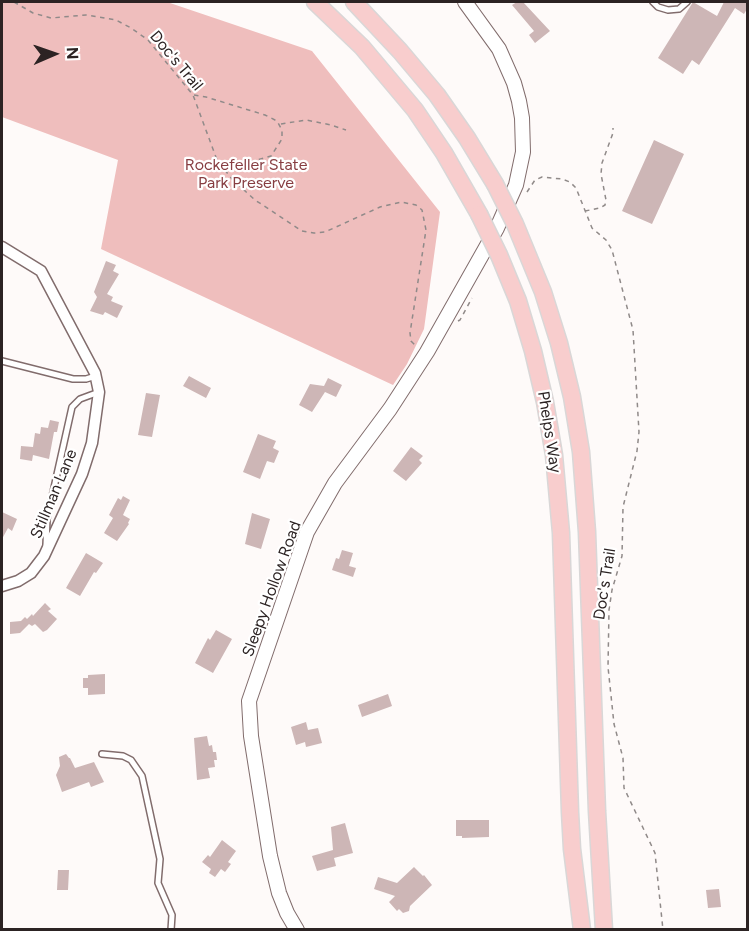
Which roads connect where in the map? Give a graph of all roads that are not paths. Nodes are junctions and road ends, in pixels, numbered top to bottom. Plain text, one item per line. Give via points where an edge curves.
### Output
1 (315, 2) edge
2 (354, 2) edge
3 (465, 2) edge
4 (653, 2) edge
5 (687, 2) edge
6 (2, 247) edge
7 (2, 361) edge
8 (96, 376) junction
9 (99, 392) junction
10 (47, 549) junction
11 (2, 586) edge
12 (102, 754) dead end
13 (171, 930) edge
14 (297, 930) edge
15 (582, 930) edge
16 (604, 930) edge

1 - 15 main road, Phelps Way, bridge via 362,47 415,110 444,153 499,255 533,351 554,455 561,533 570,812
2 - 16 main road, Phelps Way, bridge via 436,95 495,184 534,268 559,343 581,452 587,523
3 - 14 street, Sleepy Hollow Road via 499,50 519,101 523,152 511,198 427,352 335,483 311,525 249,701 270,856 279,893
4 - 5 lane via 668,10 680,9
6 - 8 street, Stillman Lane via 41,271
7 - 8 lane via 73,379
8 - 9 street, Stillman Lane
9 - 10 street, Stillman Lane via 92,443 82,474
9 - 10 lane via 80,399 72,407 47,519
10 - 11 street, Stillman Lane via 31,573
12 - 13 lane via 131,760 142,776 160,859 158,883 171,915

